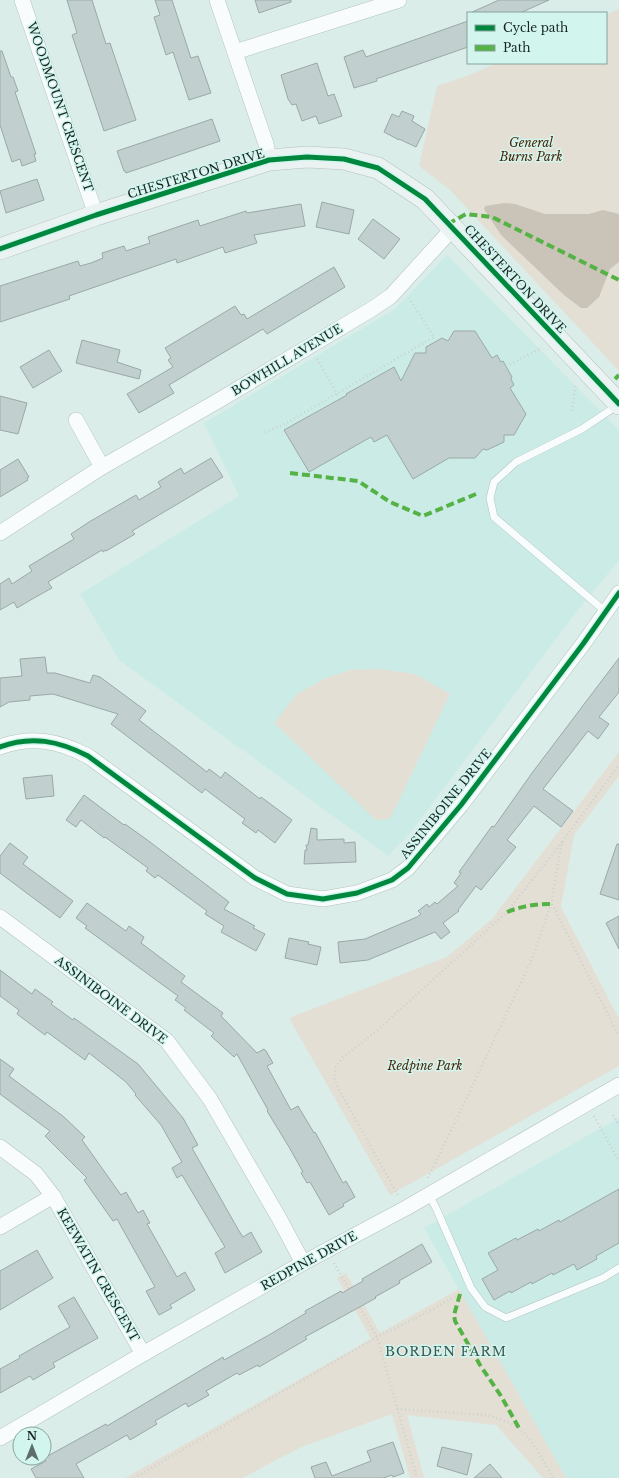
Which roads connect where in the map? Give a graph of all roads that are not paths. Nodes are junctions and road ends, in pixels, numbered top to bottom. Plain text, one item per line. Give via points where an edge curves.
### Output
1 (22, 0) edge
2 (218, 0) edge
3 (399, 0) edge
4 (235, 52) junction
5 (269, 160) junction
6 (96, 215) junction
7 (453, 228) junction
8 (0, 250) edge
9 (619, 404) edge
10 (76, 420) dead end
11 (102, 467) junction
12 (0, 533) edge
13 (619, 593) edge
14 (606, 612) junction
15 (0, 746) edge
16 (0, 917) edge
17 (619, 1085) edge
18 (0, 1147) edge
19 (429, 1195) junction
20 (53, 1196) junction
21 (0, 1227) edge
22 (303, 1263) junction
23 (619, 1268) edge
24 (143, 1354) junction
25 (0, 1438) edge

1 - 6 street, WOODMOUNT CRESCENT
2 - 4 street
3 - 4 street
4 - 5 street
5 - 6 street, CHESTERTON DRIVE
5 - 7 street, CHESTERTON DRIVE via 307,157 344,159 378,168 425,199
6 - 8 street, CHESTERTON DRIVE
7 - 9 street, CHESTERTON DRIVE
7 - 11 street, BOWHILL AVENUE via 391,296 372,309
9 - 14 lane via 582,429 516,462 494,482 490,498 494,517
10 - 11 street
11 - 12 street, BOWHILL AVENUE
13 - 14 street, ASSINIBOINE DRIVE
14 - 15 street, ASSINIBOINE DRIVE via 461,805 408,868 392,880 358,893 323,899 287,894 255,878 70,746 36,739
16 - 22 street, ASSINIBOINE DRIVE via 167,1041 210,1099
17 - 19 street, REDPINE DRIVE
18 - 20 street, KEEWATIN CRESCENT via 36,1174
19 - 22 street, REDPINE DRIVE
19 - 23 lane via 471,1288 485,1306 506,1318 603,1278
20 - 21 street, KEEWATIN CRESCENT
20 - 24 street, KEEWATIN CRESCENT
22 - 24 street, REDPINE DRIVE
24 - 25 street, REDPINE DRIVE

